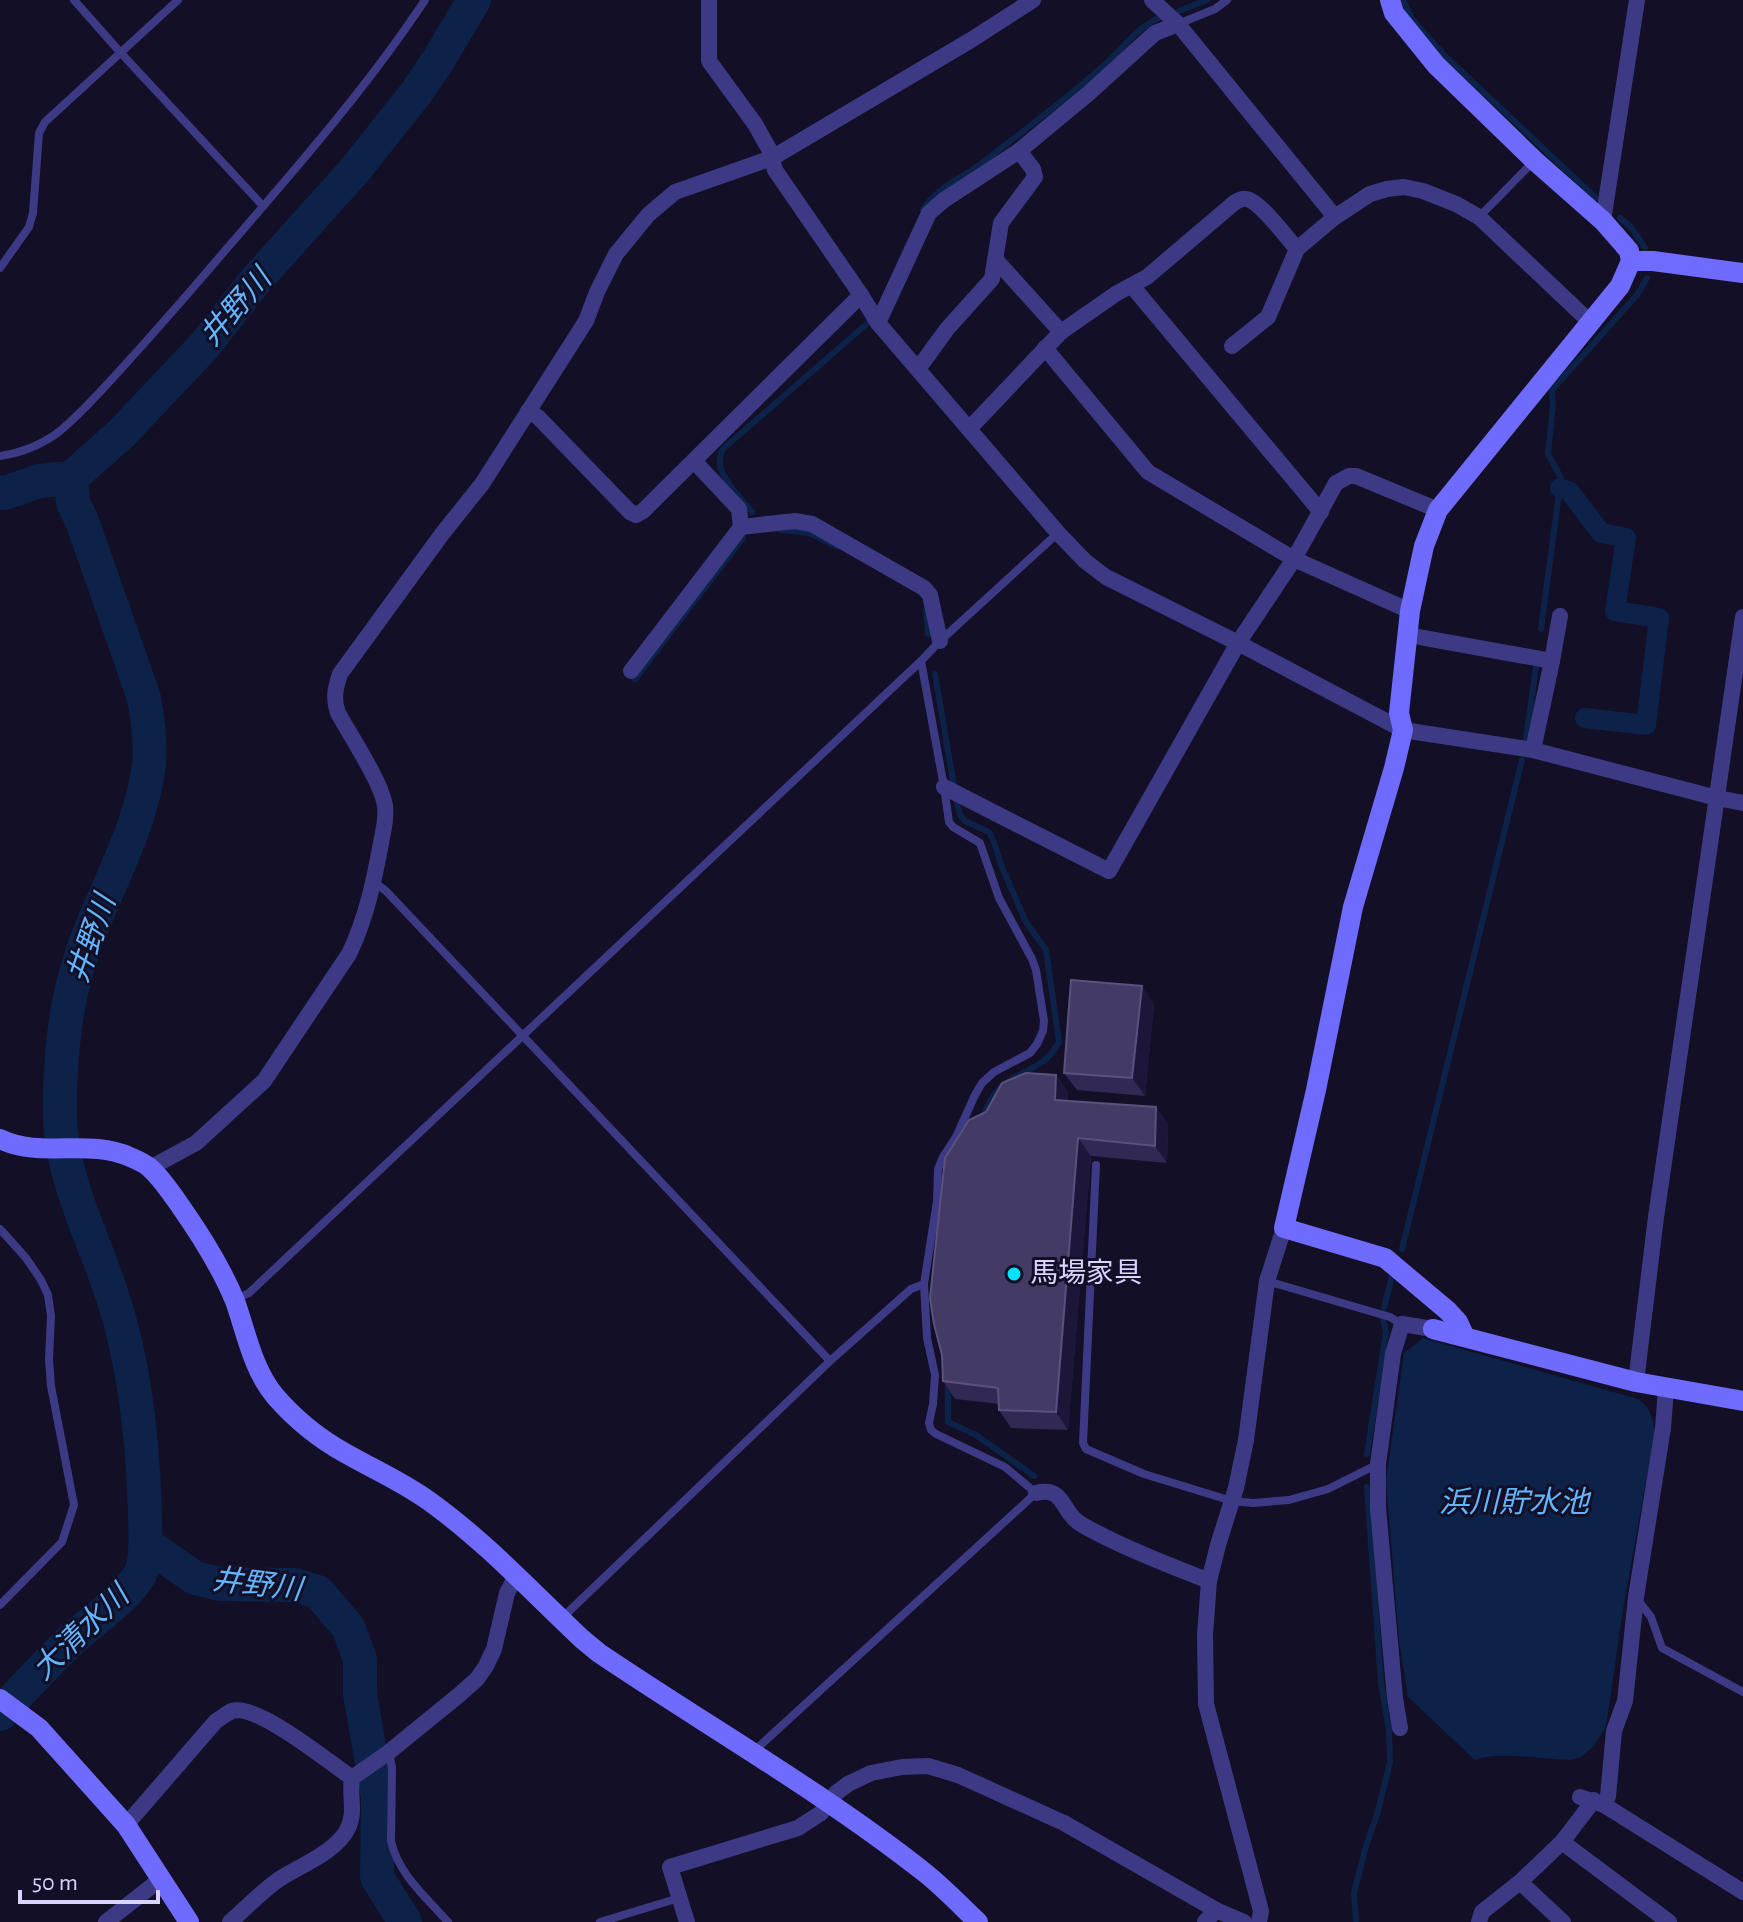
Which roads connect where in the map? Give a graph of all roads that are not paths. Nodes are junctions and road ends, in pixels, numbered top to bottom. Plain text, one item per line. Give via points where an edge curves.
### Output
1 (74, 0) edge
2 (178, 0) edge
3 (425, 0) edge
4 (709, 0) edge
5 (1033, 0) edge
6 (1152, 0) edge
7 (1227, 0) edge
8 (1390, 0) edge
9 (1637, 0) edge
10 (1178, 24) junction
11 (120, 52) junction
12 (1019, 151) junction
13 (772, 158) junction
14 (1535, 161) junction
15 (263, 206) junction
16 (1335, 217) junction
17 (1479, 217) junction
18 (1603, 221) junction
19 (1297, 249) junction
20 (996, 260) junction
21 (1631, 261) junction
22 (0, 268) edge
23 (1743, 273) edge
24 (1132, 286) junction
25 (861, 295) junction
26 (878, 323) junction
27 (1591, 323) junction
28 (1061, 332) junction
29 (1232, 346) dead end
30 (1045, 348) junction
31 (918, 369) junction
32 (528, 411) junction
33 (969, 429) junction
34 (0, 456) edge
35 (694, 461) junction
36 (1438, 510) junction
37 (1321, 512) junction
38 (741, 527) junction
39 (1058, 533) junction
40 (1294, 559) junction
41 (1410, 611) junction
42 (1560, 616) dead end
43 (1743, 617) edge
44 (1408, 635) junction
45 (940, 641) junction
46 (1238, 643) junction
47 (921, 661) junction
48 (1552, 661) junction
49 (631, 671) dead end
50 (1403, 730) junction
51 (1533, 750) junction
52 (944, 787) junction
53 (1717, 798) junction
54 (1743, 803) edge
55 (374, 882) junction
56 (524, 1037) junction
57 (0, 1139) edge
58 (1096, 1165) dead end
59 (150, 1168) junction
60 (1284, 1228) junction
61 (0, 1229) edge
62 (1267, 1281) junction
63 (924, 1284) junction
64 (234, 1300) junction
65 (1402, 1324) junction
66 (1433, 1329) joint
67 (1465, 1337) junction
68 (830, 1361) junction
69 (1636, 1382) junction
70 (1666, 1389) junction
71 (1743, 1401) edge
72 (1378, 1464) junction
73 (1036, 1493) junction
74 (1232, 1501) junction
75 (516, 1576) junction
76 (1209, 1581) junction
77 (1636, 1597) junction
78 (0, 1605) edge
79 (561, 1619) junction
80 (1743, 1692) edge
81 (0, 1699) edge
82 (1400, 1728) dead end
83 (753, 1752) junction
84 (385, 1755) junction
85 (356, 1776) junction
86 (1592, 1801) junction
87 (828, 1802) junction
88 (126, 1825) junction
89 (1562, 1842) junction
90 (162, 1878) junction
91 (1520, 1882) junction
92 (1743, 1892) edge
93 (679, 1898) junction
94 (1210, 1916) edge
95 (106, 1922) edge
96 (189, 1922) edge
97 (230, 1922) edge
98 (448, 1922) edge
99 (600, 1922) edge
100 (687, 1922) edge
101 (978, 1922) edge
102 (1244, 1922) edge
103 (1259, 1922) edge
104 (1479, 1922) edge
105 (1563, 1922) edge
106 (1669, 1922) edge

1 - 11 lane
2 - 11 lane
3 - 15 lane via 309,155
4 - 13 street via 709,61 755,124
5 - 13 street
6 - 10 street
7 - 10 lane
8 - 14 street via 1394,13 1436,65
9 - 18 street
10 - 12 street via 1155,33
10 - 16 street
11 - 15 lane
11 - 22 lane via 45,122 39,133 29,227
12 - 20 street via 1035,177 1001,223
12 - 26 street via 929,213
13 - 25 street via 775,170
13 - 32 street via 675,192 648,215 616,254 586,321
14 - 17 lane
14 - 18 street
15 - 34 lane via 78,415 37,445
16 - 17 street via 1370,194 1404,187
16 - 19 street
17 - 27 street
18 - 21 street via 1629,251
19 - 24 street via 1258,205 1243,198
19 - 29 street via 1268,317
20 - 28 street
20 - 31 street via 992,279
21 - 23 street
21 - 27 street via 1620,286
24 - 28 street
24 - 37 street
25 - 26 street
25 - 35 street
26 - 31 street
27 - 36 street
28 - 30 street
30 - 33 street
30 - 40 street via 1148,472
31 - 33 street
32 - 35 street via 636,515
32 - 55 street via 482,484 398,592 335,687 338,713 385,806
33 - 39 street
35 - 38 street via 739,509
36 - 37 street via 1349,476 1336,483
36 - 41 street
37 - 40 street
38 - 45 street via 812,524 924,588
38 - 49 street
39 - 45 lane
39 - 46 street via 1106,577
40 - 41 street
40 - 46 street
41 - 44 street
42 - 48 street
43 - 53 street
44 - 48 street
44 - 50 street via 1399,713
45 - 47 lane
46 - 50 street
46 - 52 street via 1109,871
47 - 52 lane
47 - 56 lane
48 - 51 street
50 - 51 street
50 - 60 street via 1353,907
51 - 53 street
52 - 63 lane via 949,822 980,843 999,898 1032,959 1044,1021 1030,1053 982,1083 943,1157
53 - 54 street
53 - 69 street
55 - 56 lane
55 - 59 street via 349,954 264,1081 196,1143
56 - 64 lane via 249,1293
56 - 68 lane
57 - 59 street via 41,1149 88,1147 121,1153
58 - 74 lane via 1083,1443 1144,1474
59 - 64 street via 210,1248
60 - 62 street
60 - 67 street via 1385,1258 1448,1311
61 - 78 lane via 48,1295 51,1386 74,1505 62,1542
62 - 65 lane
62 - 74 street via 1246,1440
63 - 68 lane via 911,1289
63 - 73 lane via 935,1375 931,1430 1005,1467
64 - 75 street via 263,1377 293,1416 342,1452 437,1507
65 - 66 street
65 - 72 street
66 - 67 street
67 - 69 street
68 - 79 lane
69 - 70 street
70 - 71 street
70 - 77 street
72 - 74 lane via 1328,1489 1289,1500
72 - 82 street
73 - 76 street via 1053,1492 1080,1524
73 - 83 lane
74 - 76 street
75 - 79 street
75 - 84 street via 494,1649 477,1679
76 - 103 street via 1206,1704 1261,1911
77 - 80 lane via 1651,1617 1662,1648
77 - 86 street via 1608,1796
79 - 83 street via 599,1653
81 - 88 street via 39,1728
83 - 87 street
84 - 85 street
84 - 98 lane via 392,1768 393,1852
85 - 88 street via 276,1724 231,1711 216,1721
85 - 97 street via 352,1815 341,1839 275,1882
86 - 89 street
86 - 92 street
87 - 93 street via 798,1828 670,1867
87 - 94 street via 871,1773 928,1766 1064,1823
87 - 101 street via 927,1875
88 - 90 street
89 - 91 street
89 - 106 street
90 - 95 street
90 - 96 street
91 - 104 street via 1482,1912
91 - 105 street
93 - 99 lane
93 - 100 street
94 - 102 street

